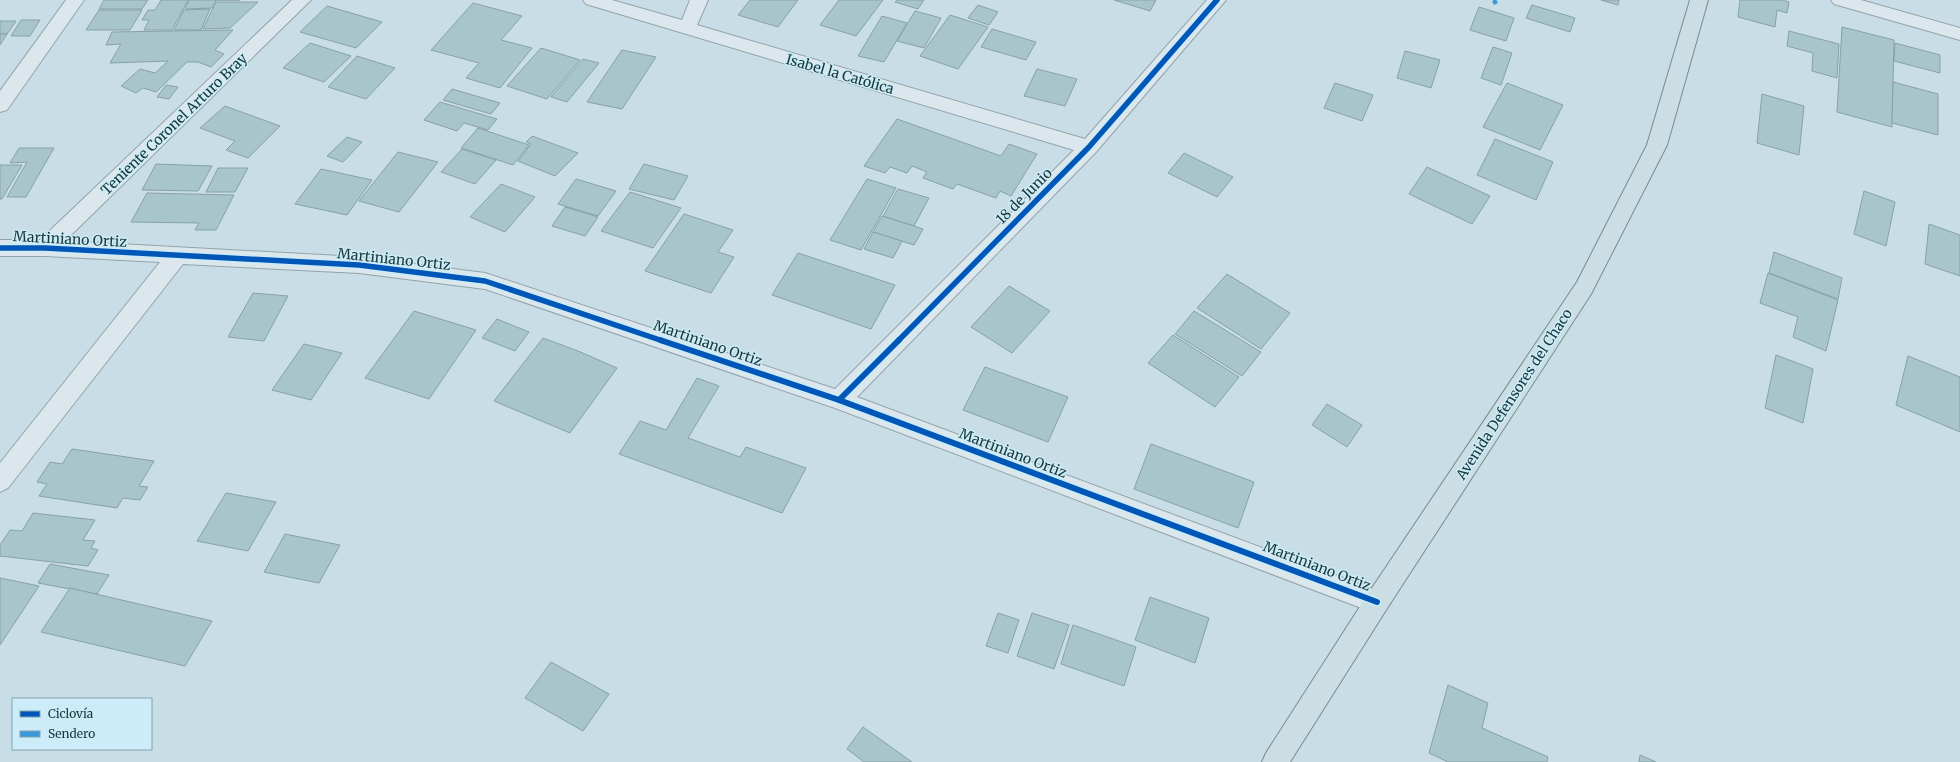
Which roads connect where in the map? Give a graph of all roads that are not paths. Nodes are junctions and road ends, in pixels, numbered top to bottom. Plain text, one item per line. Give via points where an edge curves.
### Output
1 (75, 0) edge
2 (302, 0) edge
3 (592, 0) edge
4 (699, 0) edge
5 (1217, 0) edge
6 (1699, 0) edge
7 (1840, 0) edge
8 (687, 29) junction
9 (1960, 34) edge
10 (0, 105) edge
11 (1089, 147) junction
12 (0, 248) edge
13 (45, 248) junction
14 (177, 256) junction
15 (838, 400) junction
16 (0, 481) edge
17 (1377, 602) junction
18 (1275, 762) edge

1 - 10 street
2 - 13 street, Teniente Coronel Arturo Bray
3 - 8 street, Isabel la Católica
4 - 8 street
5 - 11 street, 18 de Junio
6 - 17 main road, Avenida Defensores del Chaco via 1657,145 1584,288
7 - 9 street
8 - 11 street, Isabel la Católica
11 - 15 street, 18 de Junio
12 - 13 street, Martiniano Ortiz
13 - 14 street, Martiniano Ortiz
14 - 15 street, Martiniano Ortiz via 359,265 485,281
14 - 16 street
15 - 17 street, Martiniano Ortiz
17 - 18 main road, Avenida Defensores del Chaco

